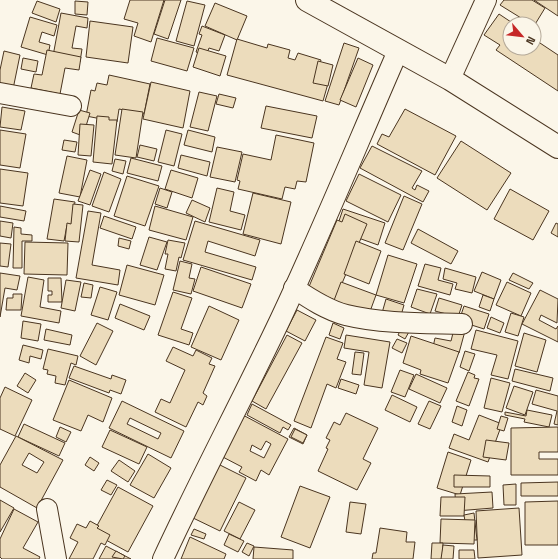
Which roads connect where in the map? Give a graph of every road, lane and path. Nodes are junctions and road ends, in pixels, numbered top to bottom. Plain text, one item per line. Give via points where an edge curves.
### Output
1 (307, 0) edge
2 (486, 0) edge
3 (398, 51) junction
4 (450, 79) junction
5 (0, 94) edge
6 (71, 106) dead end
7 (558, 147) edge
8 (294, 288) junction
9 (462, 324) dead end
10 (47, 509) dead end
11 (56, 559) edge
12 (162, 559) edge

1 - 3 main road
2 - 4 street
3 - 4 main road
3 - 8 street
4 - 7 main road
5 - 6 street
8 - 9 street via 319,305 346,315 386,321
8 - 12 street
10 - 11 street

